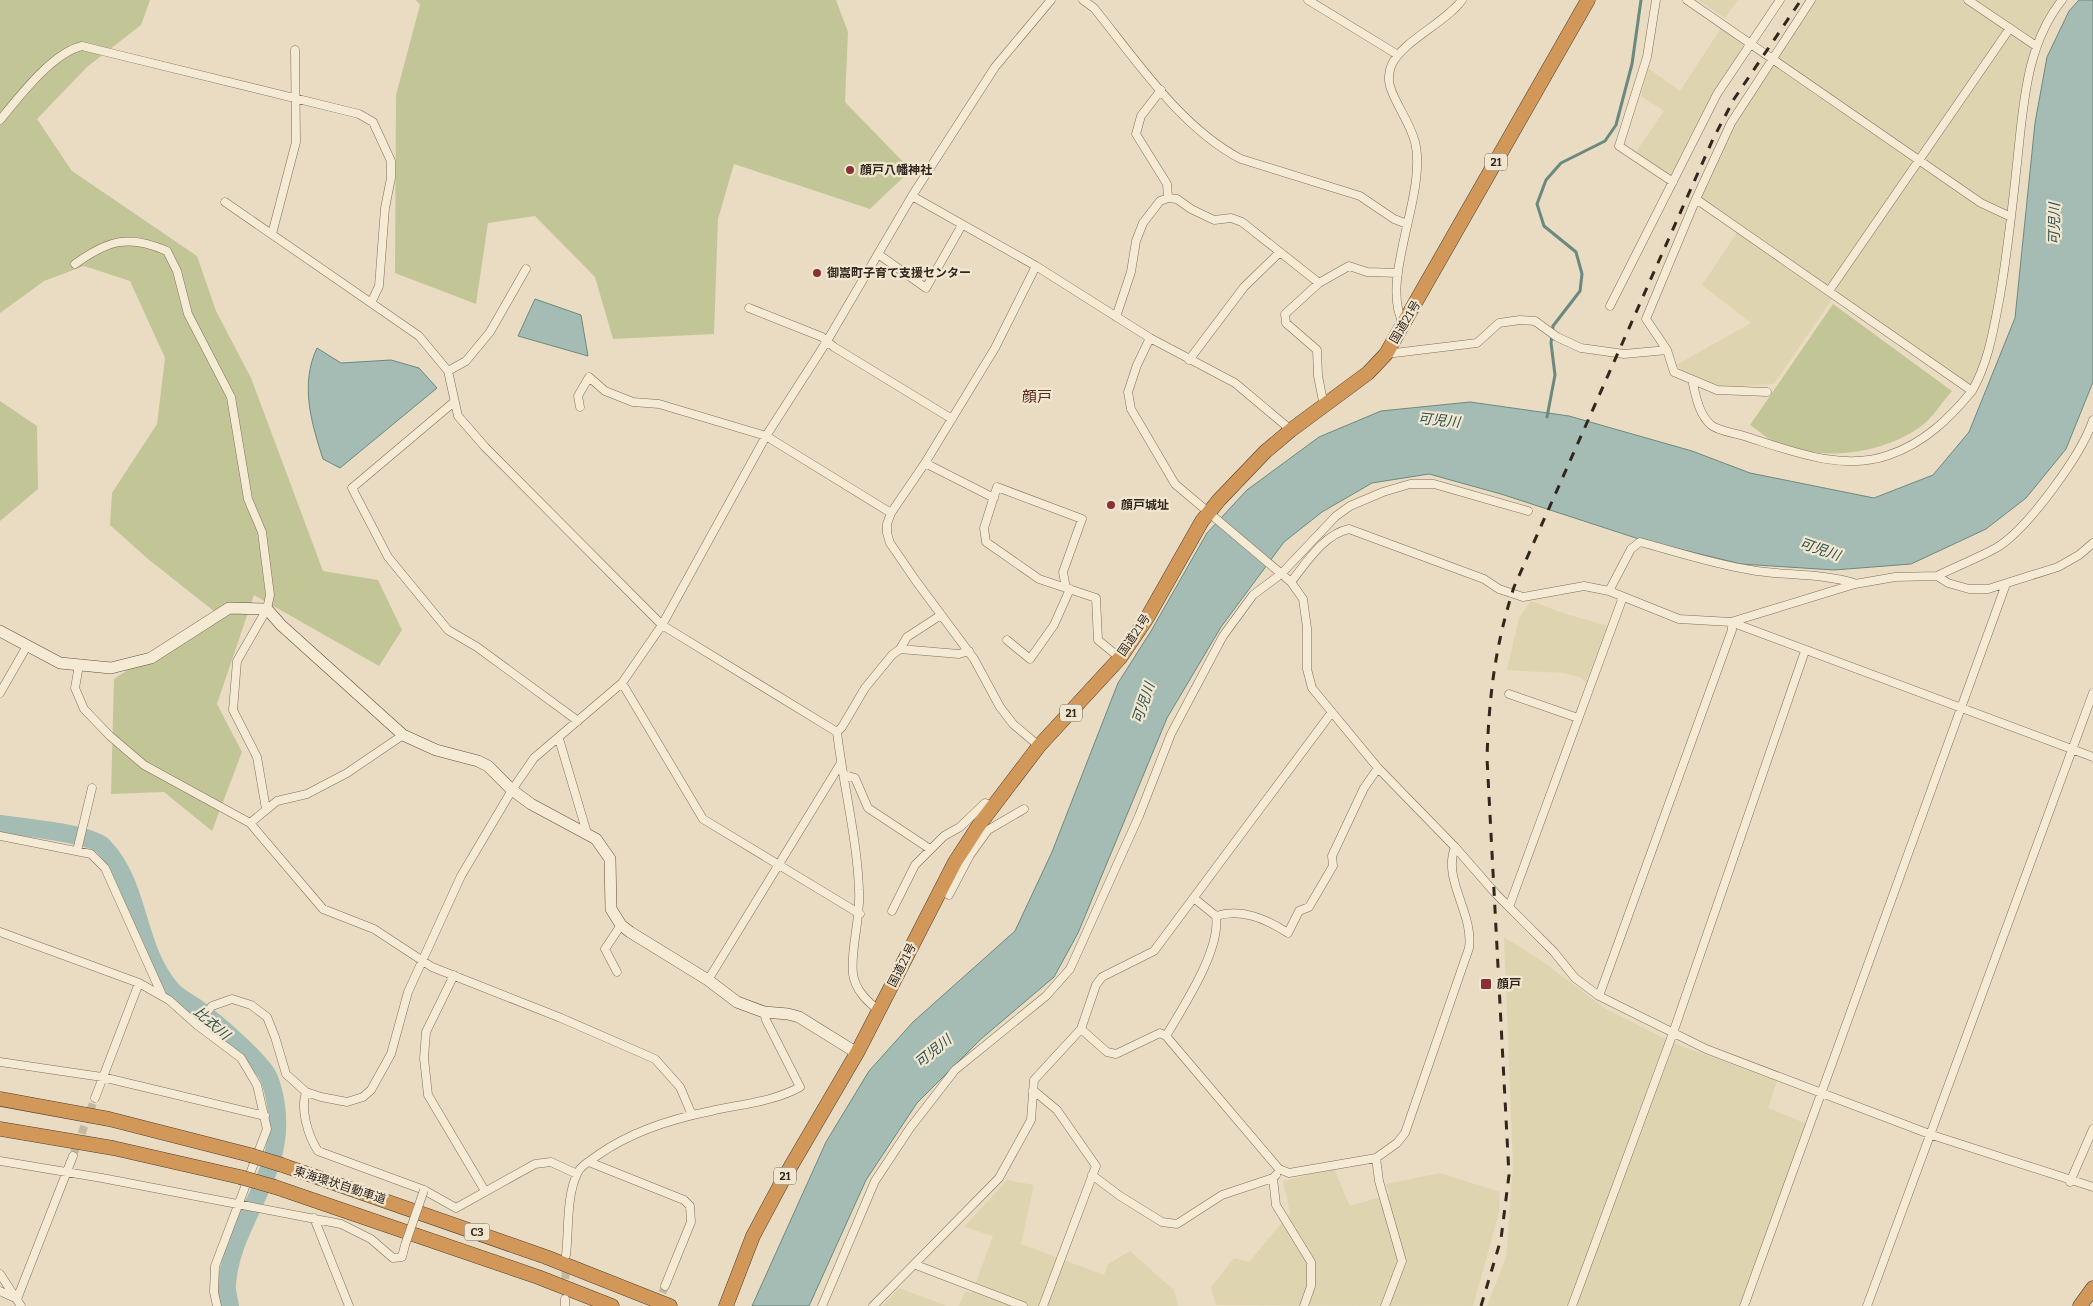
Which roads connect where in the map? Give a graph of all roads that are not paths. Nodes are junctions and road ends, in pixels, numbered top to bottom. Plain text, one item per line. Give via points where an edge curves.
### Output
1 (1083, 0) edge
2 (1308, 0) edge
3 (1462, 0) edge
4 (1588, 0) edge
5 (1656, 0) edge
6 (1687, 0) edge
7 (1780, 0) edge
8 (1811, 0) edge
9 (1968, 0) edge
10 (2062, 0) edge
11 (1047, 1) edge
12 (2010, 28) junction
13 (1751, 43) junction
14 (2036, 46) junction
15 (295, 50) dead end
16 (1398, 54) junction
17 (1772, 58) junction
18 (1161, 90) junction
19 (294, 99) junction
20 (0, 120) edge
21 (1920, 160) junction
22 (1672, 182) junction
23 (912, 196) junction
24 (1168, 198) junction
25 (1696, 199) junction
26 (225, 202) dead end
27 (2011, 217) junction
28 (1407, 224) junction
29 (962, 225) junction
30 (272, 234) junction
31 (1280, 252) junction
32 (878, 254) junction
33 (75, 264) dead end
34 (1036, 266) junction
35 (526, 269) dead end
36 (1398, 273) junction
37 (1319, 282) junction
38 (1828, 291) junction
39 (371, 303) junction
40 (1610, 306) dead end
41 (749, 308) dead end
42 (1116, 317) junction
43 (1404, 325) junction
44 (1150, 338) junction
45 (827, 342) junction
46 (1667, 350) junction
47 (1386, 354) junction
48 (1189, 360) junction
49 (448, 371) junction
50 (1692, 380) junction
51 (1972, 391) junction
52 (1768, 392) dead end
53 (454, 402) junction
54 (1329, 403) junction
55 (580, 407) dead end
56 (952, 419) junction
57 (2093, 420) edge
58 (1291, 430) junction
59 (766, 436) junction
60 (925, 464) junction
61 (994, 498) junction
62 (1528, 511) dead end
63 (891, 513) junction
64 (1213, 515) junction
65 (2093, 543) edge
66 (1281, 574) junction
67 (1937, 576) junction
68 (1291, 582) junction
69 (1855, 584) junction
70 (2006, 584) junction
71 (1068, 588) junction
72 (1609, 591) junction
73 (1623, 597) junction
74 (267, 609) junction
75 (941, 616) junction
76 (1731, 622) junction
77 (662, 625) junction
78 (0, 631) edge
79 (1007, 640) dead end
80 (27, 646) junction
81 (900, 649) junction
82 (969, 651) junction
83 (1805, 651) junction
84 (1120, 658) junction
85 (79, 665) junction
86 (622, 683) junction
87 (0, 692) edge
88 (2093, 693) edge
89 (1510, 694) dead end
90 (1961, 709) junction
91 (1332, 712) junction
92 (1578, 718) junction
93 (578, 721) junction
94 (837, 732) junction
95 (402, 735) junction
96 (559, 738) junction
97 (1039, 746) junction
98 (2072, 749) junction
99 (2093, 756) edge
100 (841, 763) junction
101 (1378, 768) junction
102 (845, 775) junction
103 (92, 788) dead end
104 (512, 790) junction
105 (992, 806) junction
106 (266, 809) junction
107 (1024, 809) dead end
108 (250, 823) junction
109 (984, 827) junction
110 (588, 833) junction
111 (0, 836) edge
112 (1455, 847) junction
113 (930, 849) junction
114 (77, 851) junction
115 (777, 865) junction
116 (950, 895) dead end
117 (1195, 898) junction
118 (1509, 907) junction
119 (892, 911) dead end
120 (860, 914) junction
121 (1216, 916) junction
122 (621, 925) junction
123 (0, 932) edge
124 (422, 961) junction
125 (617, 972) dead end
126 (454, 975) junction
127 (708, 980) junction
128 (139, 983) junction
129 (162, 995) junction
130 (1599, 996) junction
131 (879, 1010) junction
132 (764, 1012) junction
133 (197, 1025) junction
134 (1081, 1029) junction
135 (1673, 1033) junction
136 (1166, 1036) junction
137 (857, 1053) junction
138 (0, 1062) edge
139 (102, 1077) junction
140 (1033, 1090) junction
141 (306, 1092) junction
142 (1822, 1093) junction
143 (95, 1098) tunnel mouth
144 (0, 1099) edge
145 (692, 1115) junction
146 (265, 1116) junction
147 (0, 1129) edge
148 (2093, 1129) edge
149 (1932, 1135) junction
150 (73, 1156) tunnel mouth
151 (1376, 1158) junction
152 (0, 1161) edge
153 (589, 1162) junction
154 (1279, 1169) junction
155 (67, 1172) junction
156 (577, 1174) junction
157 (1092, 1175) junction
158 (1274, 1178) junction
159 (2070, 1182) junction
160 (2093, 1187) edge
161 (424, 1190) junction
162 (485, 1192) junction
163 (239, 1206) junction
164 (314, 1218) junction
165 (566, 1255) tunnel mouth
166 (916, 1265) junction
167 (0, 1274) edge
168 (665, 1286) tunnel mouth
169 (2093, 1288) edge
170 (0, 1290) edge
171 (19, 1303) edge
172 (217, 1306) edge
173 (349, 1306) edge
174 (612, 1306) edge
175 (670, 1306) edge
176 (726, 1306) edge
177 (822, 1306) edge
178 (873, 1306) edge
179 (1023, 1306) edge
180 (1043, 1306) edge
181 (1304, 1306) edge
182 (1385, 1306) edge
183 (1572, 1306) edge
184 (1744, 1306) edge
185 (1867, 1306) edge
186 (2080, 1306) edge
187 (2087, 1306) edge

1 - 18 street via 1094,8
2 - 16 street
3 - 16 street
4 - 43 highway, 国道21号 / 21
5 - 22 street via 1646,57 1619,146
6 - 13 street
7 - 13 street
8 - 17 street
9 - 12 street
10 - 14 street
11 - 23 street via 995,67
12 - 14 street
12 - 21 street
13 - 17 street
13 - 22 street via 1717,94
14 - 27 street via 2024,99
15 - 19 street
16 - 28 street via 1391,65 1390,86 1408,120 1418,164
17 - 21 street
17 - 25 street via 1731,123
18 - 24 street via 1141,116 1136,134 1167,184
18 - 28 street via 1194,126 1224,150 1241,159 1360,196
19 - 20 street via 82,46 75,47 48,67
19 - 30 street via 296,142
19 - 39 street via 359,114 373,122 390,153 392,170 385,208 380,278 377,294
21 - 27 street via 1982,203
21 - 38 street
22 - 40 street
23 - 29 street
23 - 32 street
24 - 31 street via 1177,199 1214,220 1231,218 1242,222
24 - 42 street via 1160,201 1143,223
25 - 38 street
25 - 46 street via 1646,319
26 - 30 street
27 - 51 street via 2009,248 1994,332 1982,374
28 - 36 street
29 - 32 street via 926,288
29 - 34 street
30 - 39 street
31 - 37 street
31 - 48 street via 1244,287
32 - 45 street
33 - 74 street via 97,248 113,243 141,241 167,251 188,314 231,397 242,474 262,532 268,566 270,595
34 - 42 street
34 - 56 street via 995,348
35 - 49 street via 490,332 466,361
36 - 37 street via 1367,272 1349,266
36 - 43 street via 1398,315
37 - 54 street via 1285,314 1286,323 1317,350 1318,376
38 - 51 street
39 - 49 street via 419,336
41 - 45 street via 822,337
42 - 44 street
43 - 47 highway, 国道21号 / 21
44 - 48 street
44 - 64 street via 1128,392 1131,409 1175,484
45 - 56 street
45 - 59 street
46 - 47 street via 1624,354 1581,348 1557,337 1535,321 1520,320 1499,323 1477,343
46 - 50 street via 1674,372
47 - 54 highway, 国道21号 / 21 via 1368,373
48 - 58 street via 1235,383
49 - 53 street
50 - 51 street via 1698,406 1712,426 1788,450 1826,459 1854,461 1887,456 1919,441 1946,420
50 - 52 street via 1717,390
53 - 77 street via 458,416 485,447
53 - 93 street via 352,488 388,557 448,630
54 - 58 highway, 国道21号 / 21
55 - 59 street via 578,396 589,376 605,391 633,402 660,404
56 - 60 street
57 - 67 street via 2070,462 2020,529 1997,547
58 - 64 highway, 国道21号 / 21 via 1242,474
59 - 63 street
59 - 77 street
60 - 61 street
60 - 63 street
61 - 71 street via 984,528 986,542 1039,579
61 - 71 street via 997,487 1082,520 1063,572
62 - 66 street via 1434,484 1410,484 1363,500 1336,516
63 - 75 street via 887,524 890,543
64 - 66 street
64 - 84 highway, 国道21号 / 21
65 - 70 street via 2058,567
66 - 68 street
66 - 177 street via 1264,585 1243,606 1194,688 1070,969 1046,996 955,1070 910,1128 875,1181
67 - 69 street via 1895,577
67 - 70 street via 1969,590
68 - 72 street via 1326,540 1349,528 1523,597 1584,586
68 - 91 street via 1302,599 1307,628 1307,669 1312,688
69 - 72 street via 1840,579 1723,565 1640,542 1631,549
69 - 76 street
70 - 90 street
71 - 79 street via 1054,625 1030,659
71 - 84 street via 1096,598 1098,640
72 - 73 street
73 - 76 street via 1679,619
73 - 92 street
74 - 85 street via 229,608 151,658 111,668
74 - 95 street
74 - 106 street via 237,662 233,710 257,757
75 - 81 street via 906,637
75 - 82 street
76 - 83 street
76 - 130 street via 1732,630
77 - 86 street
77 - 94 street
78 - 80 street
80 - 85 street via 60,663
80 - 87 street
81 - 82 street via 959,654
81 - 94 street via 865,688
82 - 97 street via 1013,724
83 - 90 street
83 - 135 street
84 - 97 highway, 国道21号 / 21
85 - 108 street via 76,688 81,702 110,736 144,765
86 - 93 street
86 - 115 street via 703,819
88 - 98 street
89 - 92 street
90 - 98 street
90 - 142 street
91 - 101 street
91 - 117 street via 1214,867
92 - 118 street
93 - 96 street
94 - 100 street
95 - 104 street via 436,750 478,761 499,775
95 - 106 street via 329,783 307,794 284,798
96 - 104 street via 534,758
96 - 110 street
97 - 105 highway, 国道21号 / 21
98 - 99 street
98 - 149 street
100 - 102 street
100 - 115 street
101 - 112 street
101 - 121 street via 1364,788 1332,856 1333,866 1309,907 1299,911 1288,933 1273,923 1245,913
102 - 113 street via 855,778 868,808
102 - 120 street
103 - 114 street
104 - 110 street via 548,815
104 - 124 street via 461,876
105 - 109 highway, 国道21号 / 21
105 - 113 street via 984,803 967,821
106 - 108 street
107 - 109 street
108 - 124 street via 323,909 374,929
109 - 116 street
109 - 131 highway, 国道21号 / 21 via 955,862
110 - 122 street via 610,859 611,908
111 - 114 street
112 - 118 street
112 - 151 street via 1450,860 1468,923 1469,948 1405,1133 1397,1144
113 - 119 street via 915,865
114 - 129 street via 91,854 105,868
115 - 120 street
115 - 127 street
117 - 121 street
117 - 134 street via 1154,951 1102,977 1096,985
118 - 130 street via 1575,978
120 - 131 street via 853,974 859,989
121 - 136 street via 1218,926 1202,973
122 - 125 street via 606,950
122 - 127 street
123 - 128 street
124 - 126 street
124 - 141 street via 408,992 391,1054 371,1090 363,1097 347,1102
126 - 145 street via 655,1059 680,1087
126 - 162 street via 426,1032 424,1058 428,1095
127 - 132 street via 737,1002
128 - 129 street
128 - 139 street
129 - 133 street
130 - 135 street
131 - 137 highway, 国道21号 / 21
132 - 137 street via 799,1017
132 - 145 street via 800,1087 786,1095
133 - 141 street via 212,1006 232,1000 251,1005 267,1018 286,1074
133 - 146 street via 241,1058 258,1085
134 - 136 street via 1107,1052 1116,1054 1160,1033
134 - 140 street via 1034,1080
135 - 142 street
135 - 183 street
136 - 154 street
137 - 176 highway, 国道21号 / 21 via 753,1236
138 - 139 street
139 - 143 street
139 - 146 street
140 - 157 street via 1057,1110 1096,1166
140 - 166 street via 1031,1120 1000,1178
141 - 161 street via 302,1103 318,1151
142 - 149 street
142 - 184 street
144 - 175 highway, 東海環状自動車道 / C3, bridge via 109,1119 250,1155 546,1257
145 - 153 street via 638,1131
146 - 163 street via 267,1129
147 - 174 highway, 東海環状自動車道 / C3, bridge via 113,1148 240,1177 538,1277
148 - 159 street
149 - 159 street
149 - 185 street
150 - 155 street
151 - 154 street via 1289,1173
151 - 182 street via 1379,1181 1402,1260
152 - 155 street
153 - 156 street
153 - 168 street via 684,1200 690,1206 691,1222
154 - 158 street
155 - 163 street
155 - 171 street
156 - 162 street via 551,1162 535,1164
156 - 165 street
157 - 158 street via 1162,1222 1177,1224 1222,1194
157 - 180 street
158 - 181 street via 1276,1205 1311,1262 1310,1286
159 - 160 street
161 - 162 street via 456,1208
161 - 164 street, bridge via 402,1257 393,1258 364,1235 341,1224
163 - 164 street
163 - 172 street via 215,1266
164 - 173 street
166 - 178 street
166 - 179 street
167 - 171 street
169 - 186 highway
169 - 187 highway
170 - 171 street

